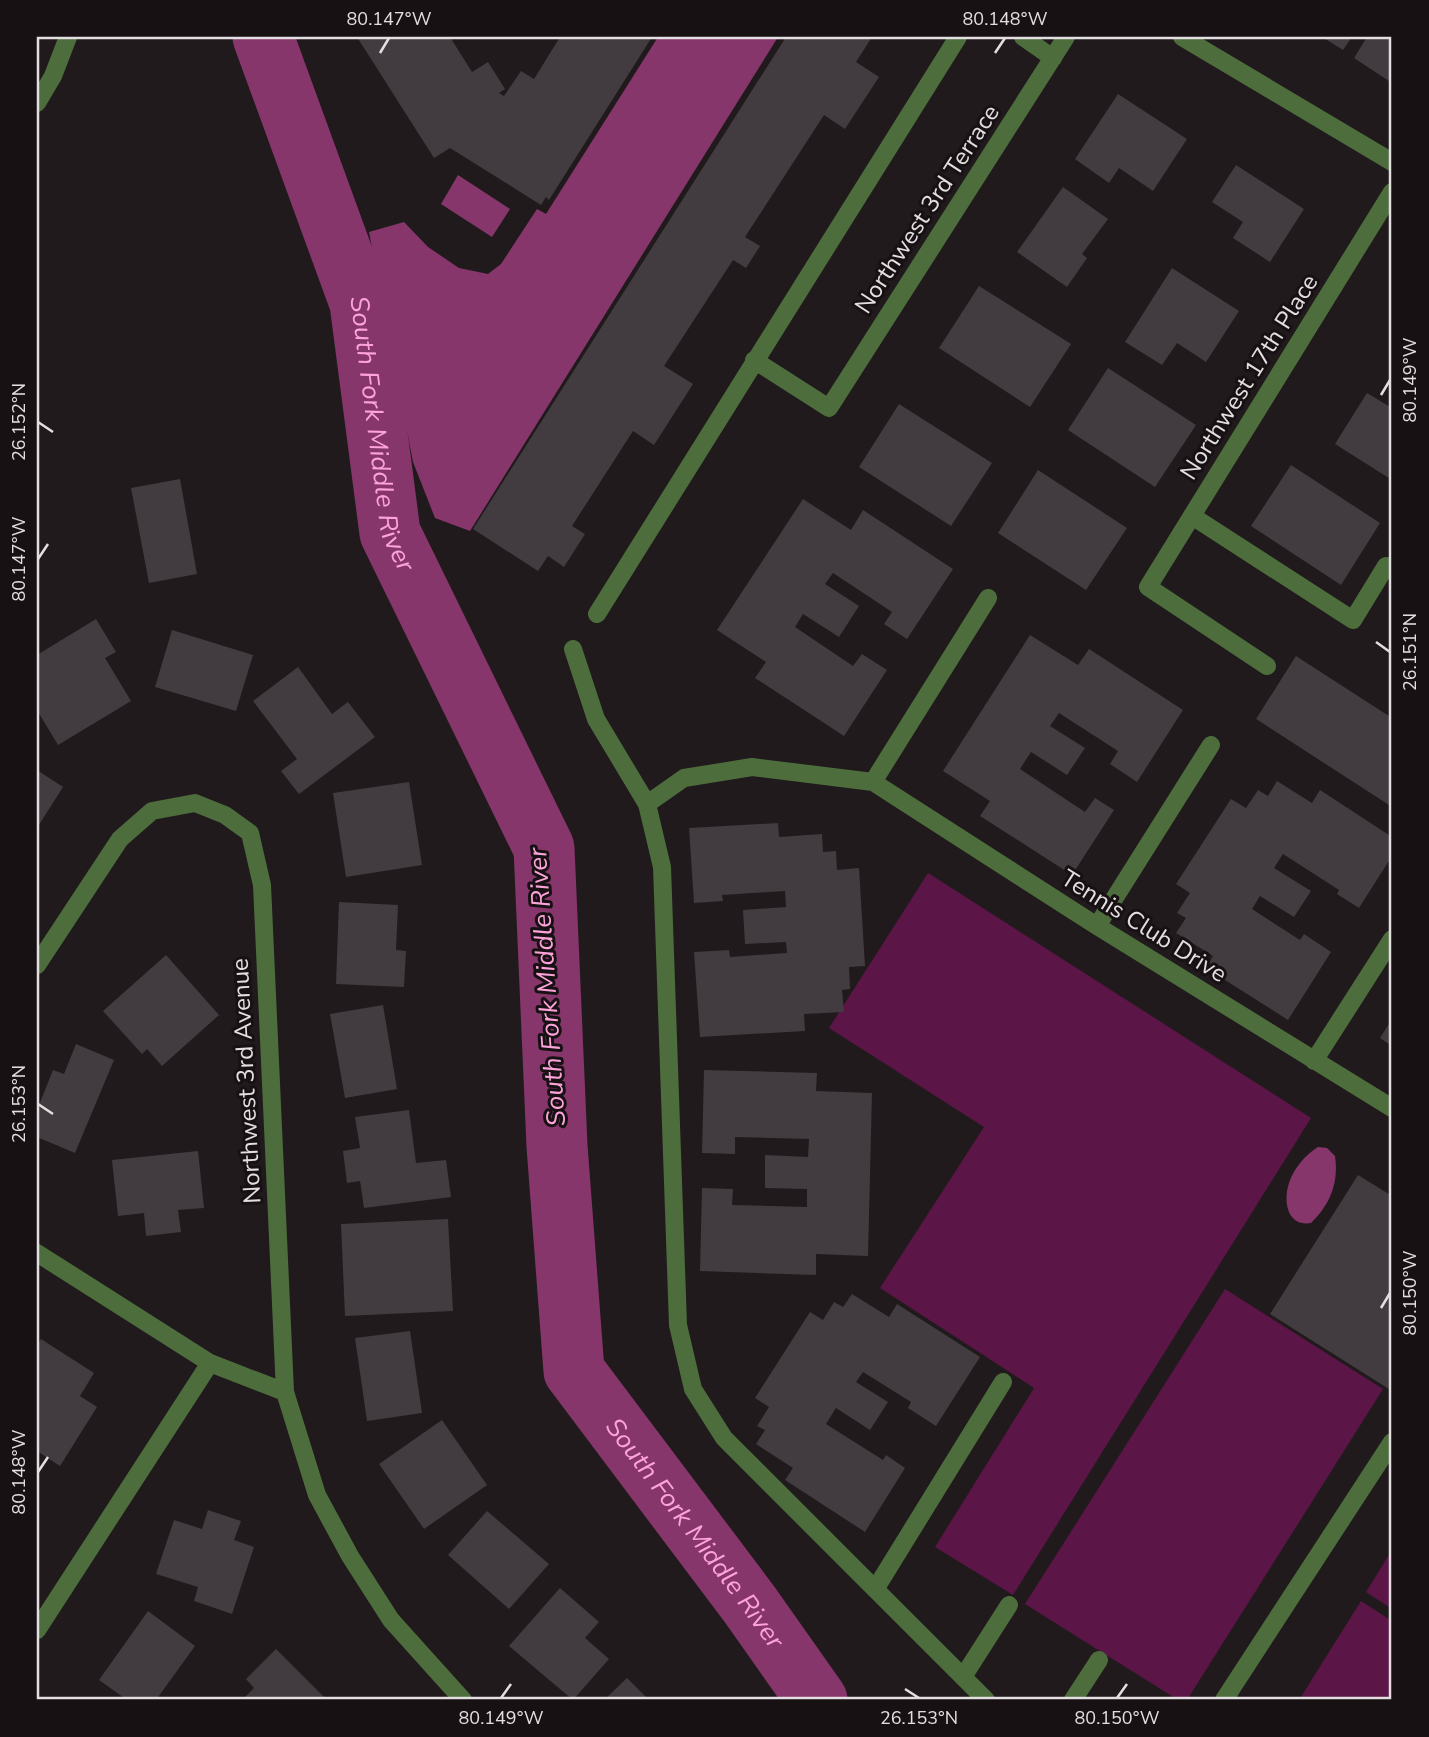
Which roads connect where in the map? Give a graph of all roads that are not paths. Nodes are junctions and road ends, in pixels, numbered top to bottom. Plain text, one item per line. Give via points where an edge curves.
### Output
1 (68, 37) edge
2 (958, 37) edge
3 (1023, 37) edge
4 (1066, 37) edge
5 (1182, 37) edge
6 (1053, 58) junction
7 (37, 103) edge
8 (1392, 162) edge
9 (1392, 192) edge
10 (754, 360) junction
11 (1192, 516) junction
12 (1386, 566) dead end
13 (988, 598) dead end
14 (597, 614) dead end
15 (573, 649) dead end
16 (1267, 666) dead end
17 (1211, 745) dead end
18 (873, 782) junction
19 (647, 804) junction
20 (1097, 926) junction
21 (1392, 939) edge
22 (37, 965) edge
23 (1314, 1061) junction
24 (1392, 1108) edge
25 (37, 1252) edge
26 (210, 1363) junction
27 (1003, 1382) dead end
28 (285, 1392) junction
29 (1392, 1443) edge
30 (876, 1588) junction
31 (1009, 1605) dead end
32 (37, 1630) edge
33 (1099, 1660) dead end
34 (963, 1677) junction
35 (463, 1700) edge
36 (986, 1700) edge
37 (1073, 1700) edge
38 (1224, 1700) edge

1 - 7 street
2 - 10 street
3 - 6 street
4 - 6 street, Northwest 3rd Terrace
5 - 8 street
6 - 10 street, Northwest 3rd Terrace via 829,408
9 - 11 street, Northwest 17th Place
10 - 14 street
11 - 12 street via 1353,620
11 - 16 street, Northwest 17th Place via 1148,587
13 - 18 street
15 - 19 street via 596,719
17 - 20 street
18 - 19 street via 752,766 684,778
18 - 20 street, Tennis Club Drive
19 - 30 street via 662,867 678,1325 693,1389 724,1438
20 - 23 street, Tennis Club Drive
21 - 23 street
22 - 28 street, Northwest 3rd Avenue via 120,839 152,811 195,803 250,833 262,885
23 - 24 street, Tennis Club Drive
25 - 26 street
26 - 28 street
26 - 32 street
27 - 30 street
28 - 35 street, Northwest 3rd Avenue via 317,1495 349,1556 391,1620
29 - 38 street
30 - 34 street
31 - 34 street
33 - 37 street
34 - 36 street

